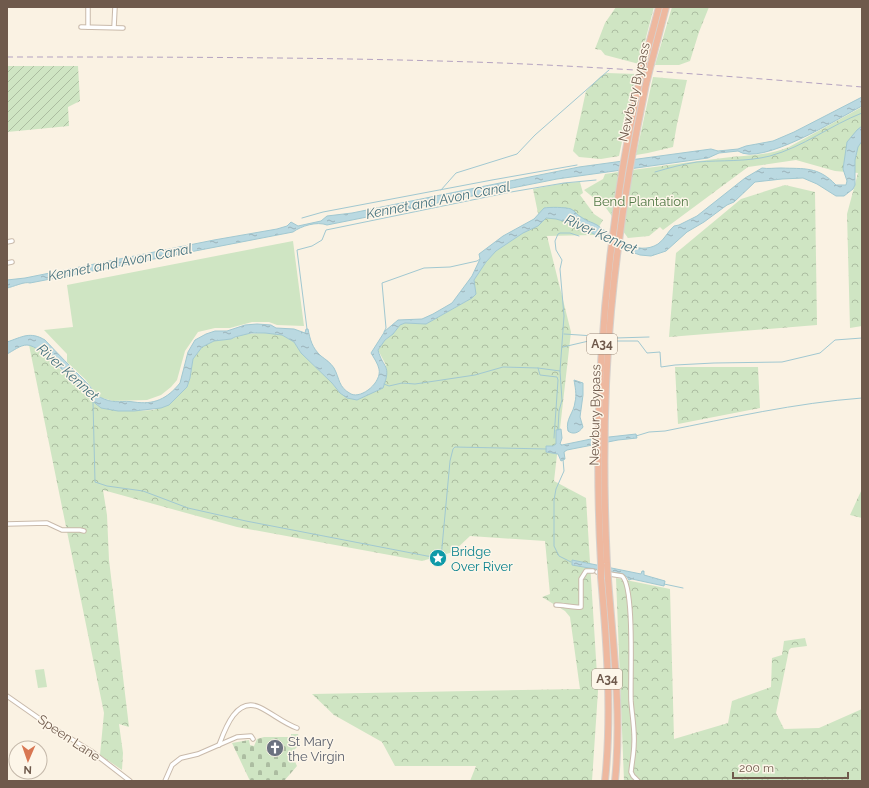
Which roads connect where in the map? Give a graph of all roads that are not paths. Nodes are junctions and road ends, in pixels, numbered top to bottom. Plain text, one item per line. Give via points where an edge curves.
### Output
1 (88, 7) edge
2 (114, 7) edge
3 (659, 7) edge
4 (666, 7) edge
5 (81, 27) dead end
6 (88, 27) junction
7 (114, 27) junction
8 (123, 28) dead end
9 (643, 84) junction
10 (12, 241) dead end
11 (7, 242) edge
12 (12, 262) dead end
13 (7, 263) edge
14 (601, 434) junction
15 (7, 524) edge
16 (84, 531) dead end
17 (556, 605) dead end
18 (7, 696) edge
19 (297, 728) dead end
20 (253, 739) dead end
21 (219, 744) junction
22 (130, 781) edge
23 (165, 781) edge
24 (605, 781) edge
25 (616, 781) edge
26 (638, 781) edge

1 - 6 street
2 - 7 street
3 - 9 highway, Newbury Bypass / A34, bridge via 644,63
4 - 9 highway, Newbury Bypass / A34, bridge
5 - 6 street
6 - 7 street
7 - 8 street
9 - 14 highway, Newbury Bypass / A34 via 620,230
9 - 14 highway, Newbury Bypass / A34 via 624,156 610,254 602,344
10 - 11 street
12 - 13 street
14 - 24 highway, Newbury Bypass / A34, bridge via 598,447 598,482 607,682
14 - 25 highway, Newbury Bypass / A34, bridge via 605,446 607,565 617,703
15 - 16 street via 47,523 62,530
17 - 26 street via 581,607 581,579 586,571 624,578 630,613 634,743 631,772
18 - 22 street, Speen Lane via 91,751
19 - 21 street via 257,706 248,706 239,708 233,715
20 - 21 street via 251,736 242,736
21 - 23 street via 176,761

